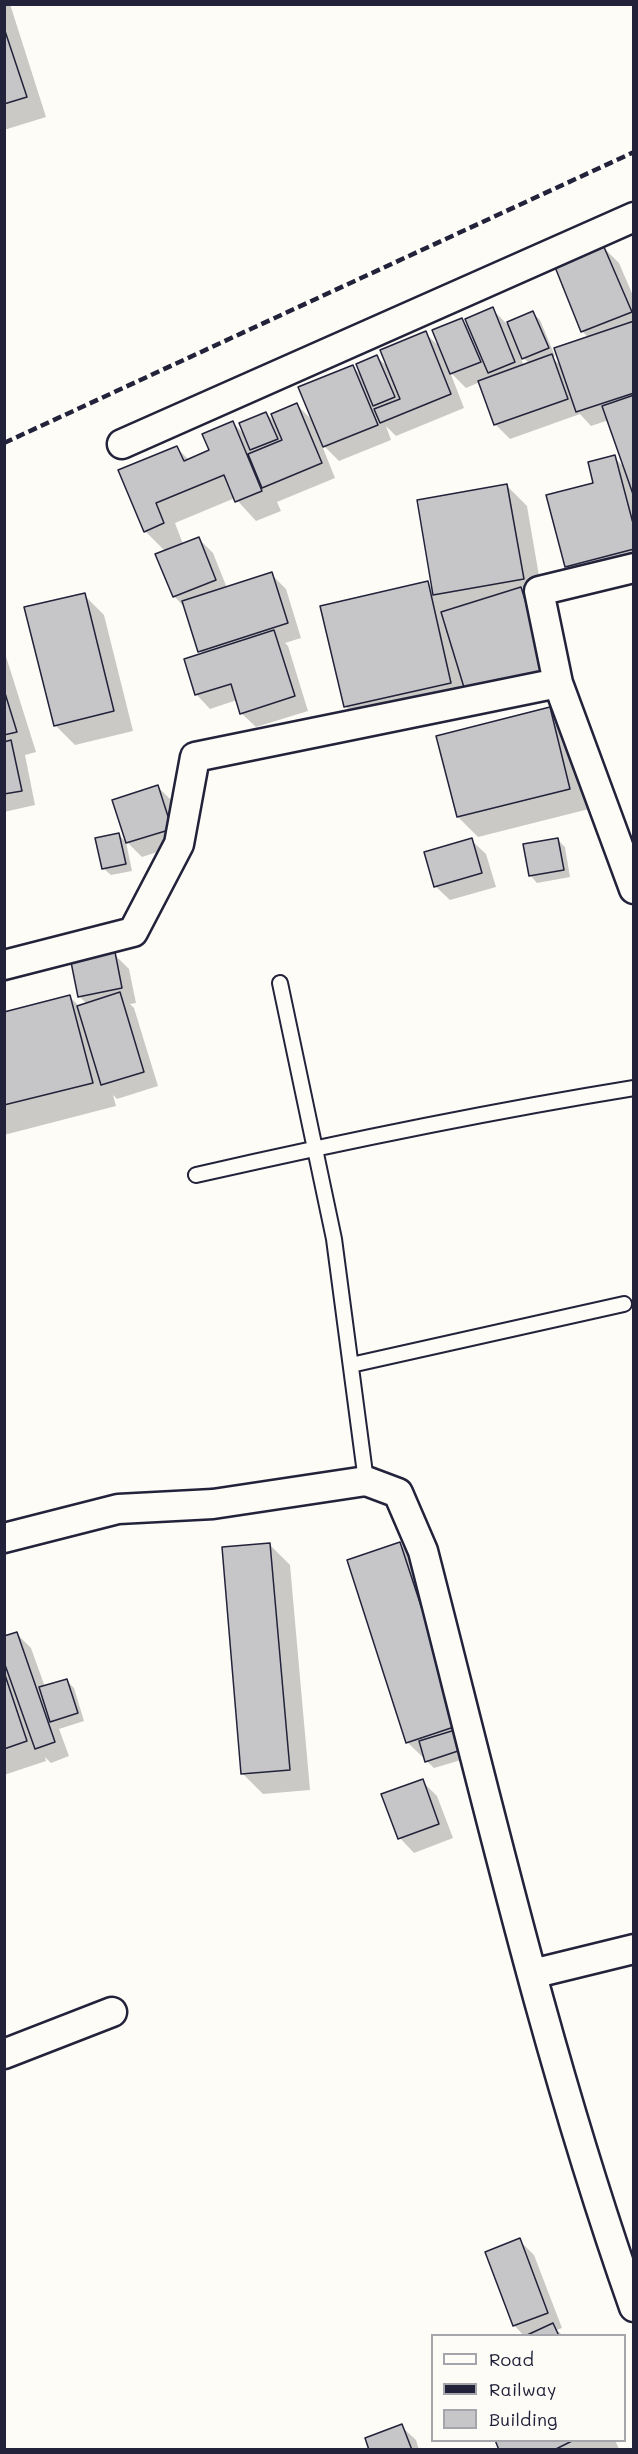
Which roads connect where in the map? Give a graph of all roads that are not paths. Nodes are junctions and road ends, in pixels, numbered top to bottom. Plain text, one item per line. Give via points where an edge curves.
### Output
1 (633, 217) edge
2 (122, 444) dead end
3 (633, 568) edge
4 (558, 683) junction
5 (633, 889) edge
6 (4, 965) edge
7 (280, 983) dead end
8 (633, 1088) edge
9 (315, 1148) junction
10 (196, 1175) dead end
11 (624, 1305) dead end
12 (351, 1365) junction
13 (366, 1481) junction
14 (4, 1538) edge
15 (633, 1949) edge
16 (532, 1974) junction
17 (112, 2012) dead end
18 (4, 2054) edge
19 (633, 2307) edge

1 - 2 street
3 - 4 street via 539,591
4 - 5 street
4 - 6 street via 195,758 179,844 133,932
7 - 9 lane
8 - 9 lane
9 - 10 lane
9 - 12 lane via 334,1239
11 - 12 lane
12 - 13 lane
13 - 14 street via 213,1504 118,1509
13 - 16 street via 398,1493 423,1551
15 - 16 street
16 - 19 street via 608,2235
17 - 18 street

